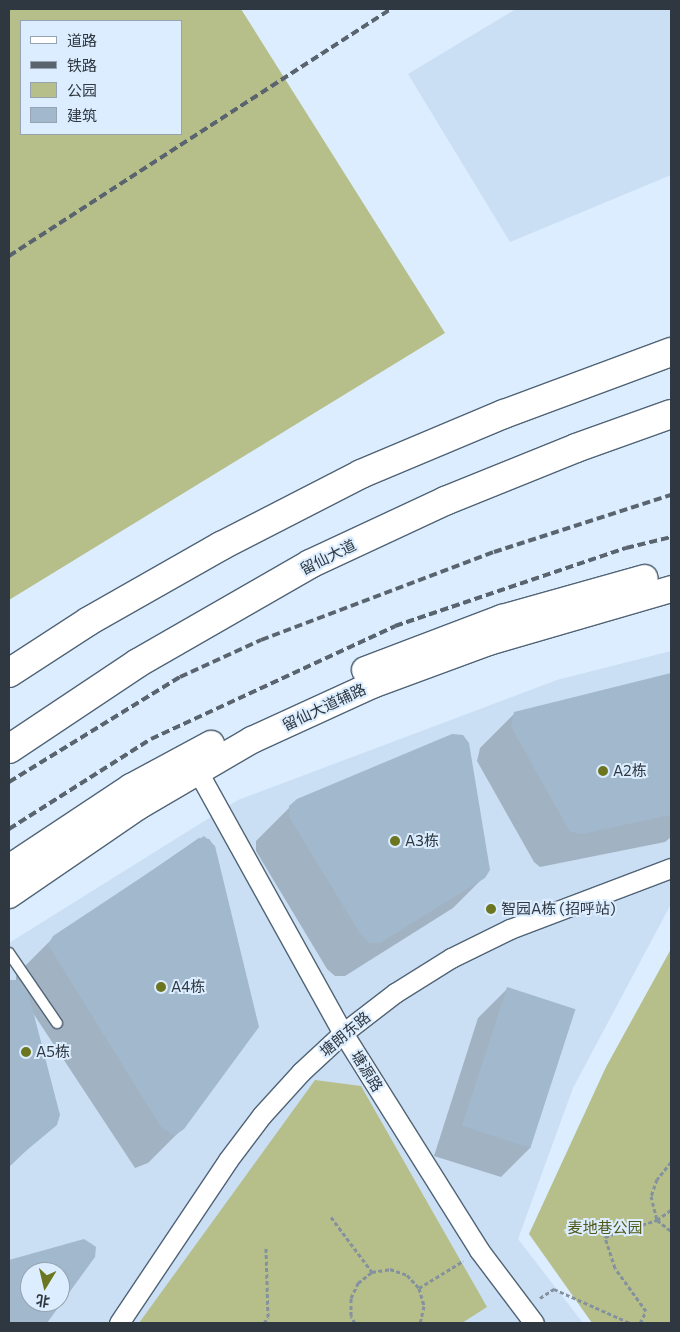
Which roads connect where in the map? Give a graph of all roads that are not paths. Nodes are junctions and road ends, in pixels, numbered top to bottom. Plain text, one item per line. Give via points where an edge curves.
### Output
1 (671, 352) edge
2 (671, 414) edge
3 (671, 572) edge
4 (671, 589) edge
5 (9, 673) edge
6 (9, 749) edge
7 (193, 764) junction
8 (9, 868) edge
9 (671, 868) edge
10 (9, 895) edge
11 (9, 953) edge
12 (57, 1024) dead end
13 (343, 1033) junction
14 (124, 1320) edge
15 (534, 1323) edge

1 - 5 main road via 504,414 361,474 222,546 89,621
2 - 6 main road, 留仙大道 via 453,498 310,564 138,663
3 - 7 main road, 留仙大道辅路 via 511,615 418,647 245,725
4 - 7 main road, 留仙大道辅路 via 489,642 372,685
7 - 8 main road, 留仙大道辅路 via 131,787
7 - 10 main road, 留仙大道辅路 via 139,806
7 - 13 street, 塘源路
9 - 13 street, 塘朗东路 via 510,929 451,958 395,993
11 - 12 lane
13 - 14 street, 塘朗东路 via 262,1115 228,1160
13 - 15 street, 塘源路 via 479,1250

